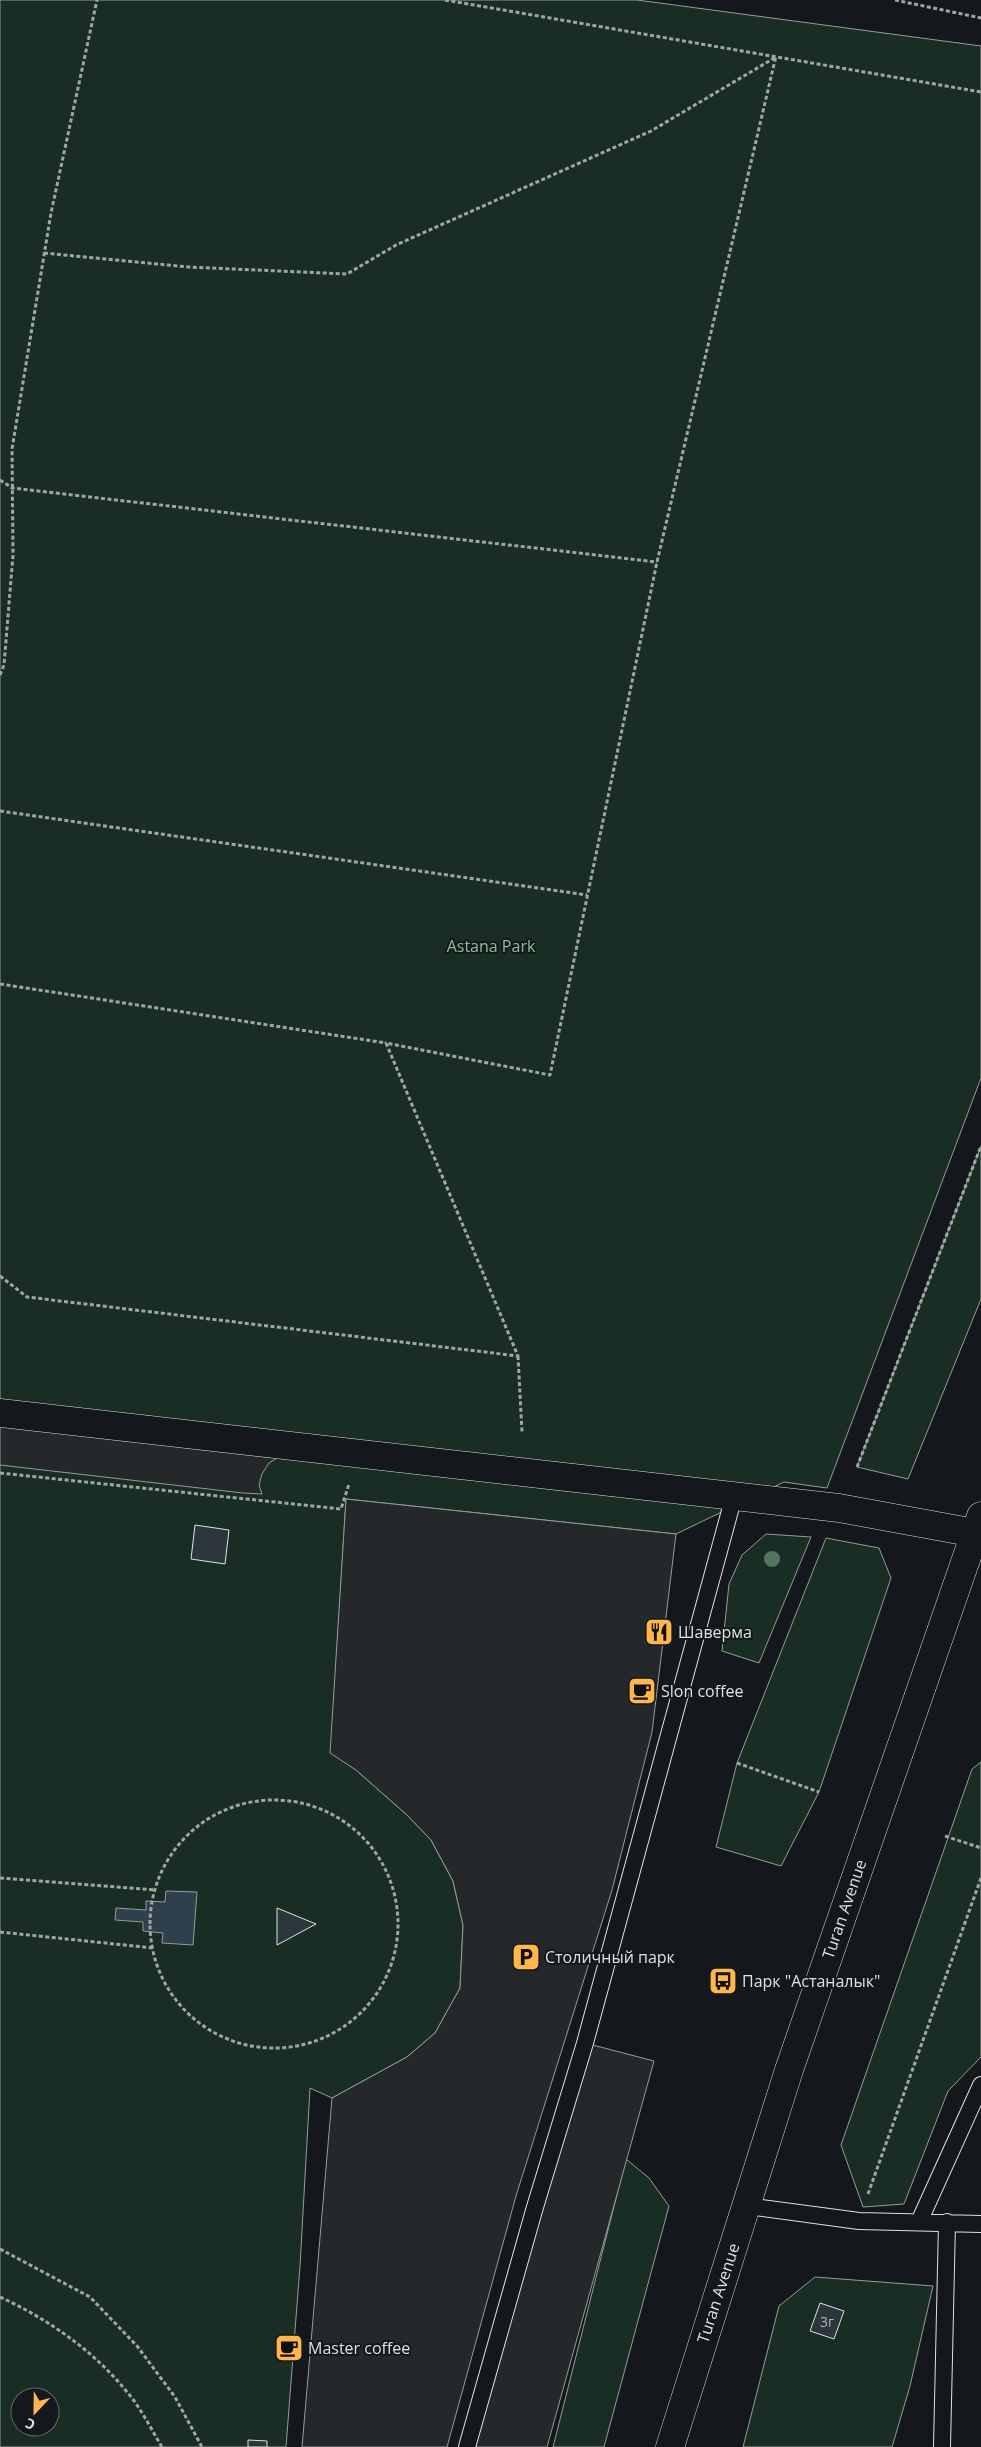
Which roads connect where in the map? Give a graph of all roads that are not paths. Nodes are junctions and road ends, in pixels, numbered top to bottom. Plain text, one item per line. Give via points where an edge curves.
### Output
1 (0, 1414) edge
2 (734, 1496) junction
3 (978, 1524) edge
4 (981, 2085) edge
5 (747, 2206) junction
6 (919, 2222) junction
7 (947, 2222) junction
8 (981, 2224) edge
9 (467, 2447) edge
10 (670, 2447) edge
11 (942, 2447) edge

1 - 2 street
2 - 3 street
2 - 9 lane via 585,2043
3 - 5 street, Turan Avenue via 792,2060
4 - 6 lane
5 - 6 lane via 859,2220
5 - 10 street, Turan Avenue
6 - 7 lane
7 - 8 lane
7 - 11 lane

